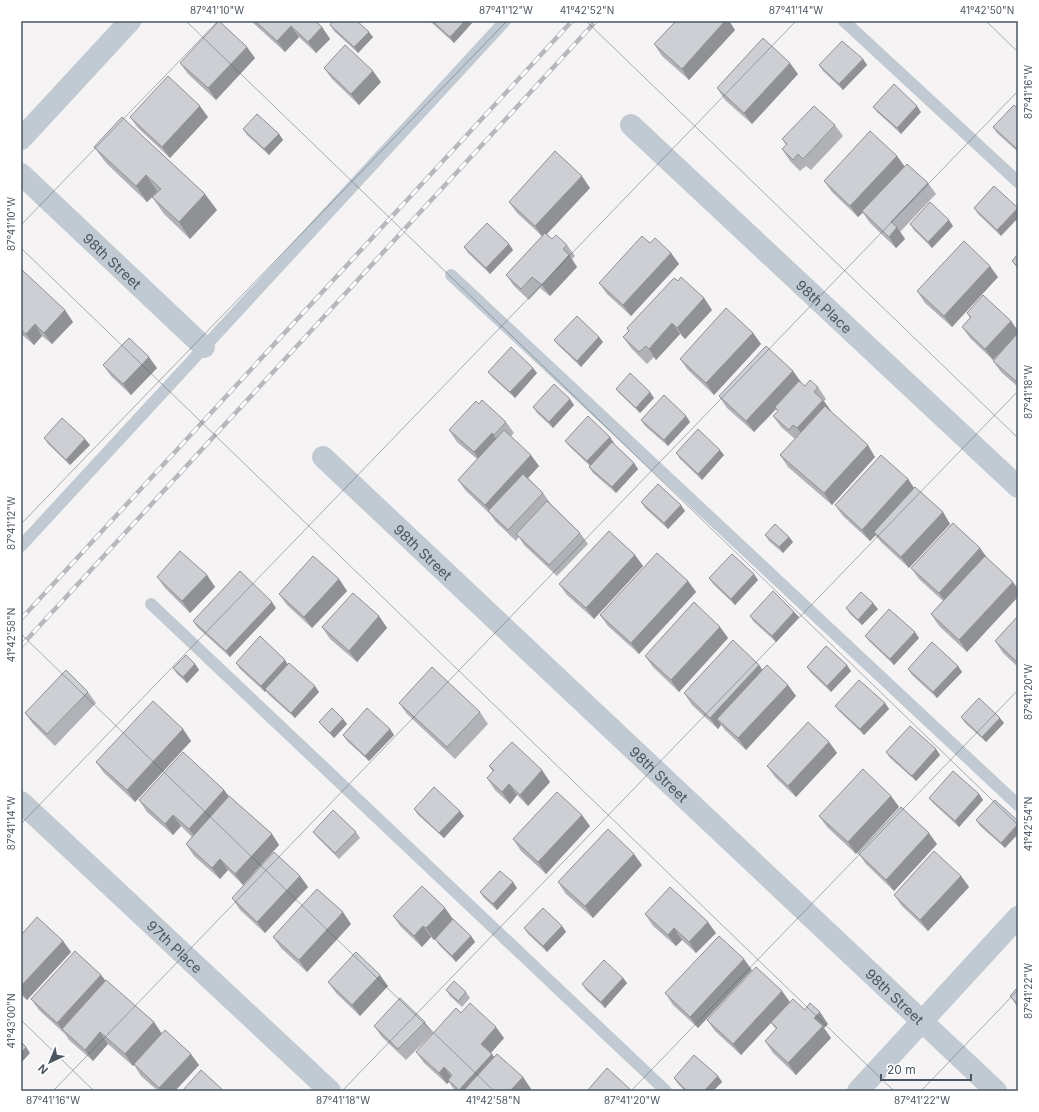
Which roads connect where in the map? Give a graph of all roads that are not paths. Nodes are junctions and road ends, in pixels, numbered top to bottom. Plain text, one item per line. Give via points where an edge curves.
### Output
1 (130, 21) edge
2 (505, 21) edge
3 (844, 21) edge
4 (631, 125) dead end
5 (21, 139) edge
6 (21, 174) edge
7 (1018, 182) edge
8 (451, 275) dead end
9 (204, 347) junction
10 (323, 457) dead end
11 (1018, 487) edge
12 (21, 546) edge
13 (152, 604) dead end
14 (21, 802) edge
15 (1018, 805) edge
16 (1018, 917) edge
17 (922, 1022) junction
18 (330, 1091) edge
19 (666, 1091) edge
20 (858, 1091) edge
21 (996, 1091) edge

1 - 5 street
2 - 9 lane
3 - 7 lane
4 - 11 street, 98th Place
6 - 9 street, 98th Street
8 - 15 lane
9 - 12 lane
10 - 17 street, 98th Street
13 - 19 lane
14 - 18 street, 97th Place
16 - 17 street
17 - 20 street
17 - 21 street, 98th Street

